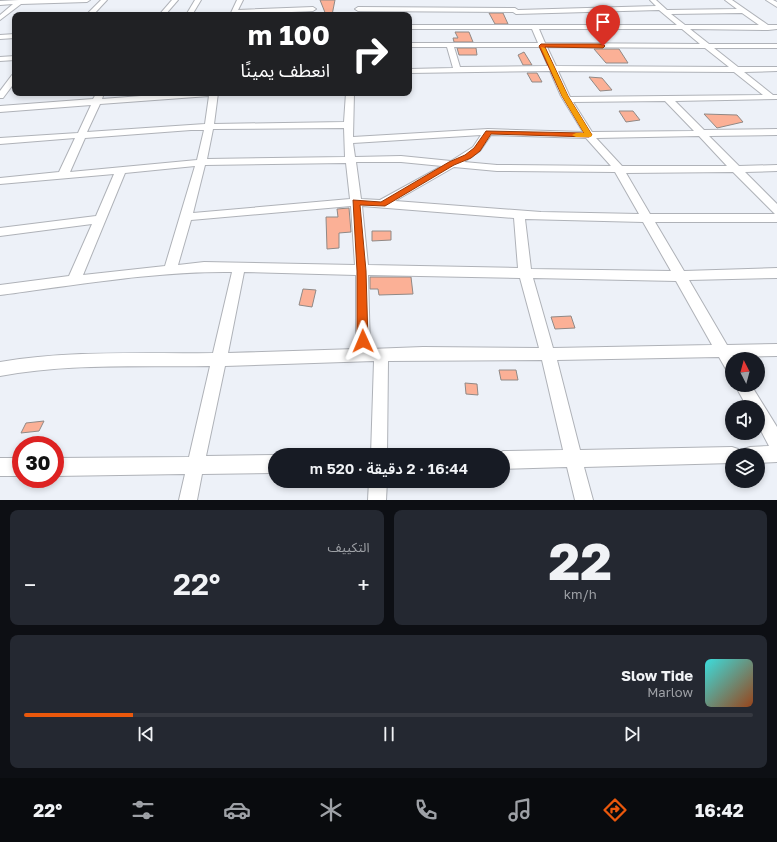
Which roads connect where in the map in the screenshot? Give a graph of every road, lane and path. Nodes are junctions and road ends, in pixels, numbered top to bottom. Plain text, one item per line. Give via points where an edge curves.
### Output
1 (87, 0) edge
2 (104, 0) edge
3 (174, 0) edge
4 (198, 0) edge
5 (240, 0) edge
6 (315, 0) edge
7 (359, 0) edge
8 (434, 0) edge
9 (579, 0) edge
10 (653, 0) edge
11 (728, 0) edge
12 (21, 1) edge
13 (0, 3) edge
14 (514, 9) junction
15 (663, 10) junction
16 (589, 11) junction
17 (743, 11) junction
18 (92, 12) edge
19 (164, 12) edge
20 (191, 12) edge
21 (235, 12) edge
22 (313, 12) edge
23 (357, 12) edge
24 (412, 16) edge
25 (439, 18) junction
26 (0, 19) edge
27 (8, 19) dead end
28 (412, 25) edge
29 (685, 27) junction
30 (767, 27) junction
31 (777, 27) edge
32 (530, 28) junction
33 (603, 28) junction
34 (777, 34) edge
35 (460, 35) junction
36 (12, 36) edge
37 (0, 37) edge
38 (412, 45) edge
39 (450, 45) junction
40 (541, 46) junction
41 (777, 46) edge
42 (711, 47) junction
43 (12, 58) edge
44 (0, 59) edge
45 (552, 68) junction
46 (457, 69) junction
47 (777, 69) edge
48 (739, 70) junction
49 (412, 71) edge
50 (12, 80) edge
51 (0, 82) edge
52 (12, 82) edge
53 (0, 96) edge
54 (128, 96) edge
55 (214, 96) edge
56 (350, 96) edge
57 (99, 97) edge
58 (775, 98) edge
59 (668, 99) junction
60 (569, 100) junction
61 (0, 109) edge
62 (348, 125) junction
63 (210, 126) junction
64 (488, 132) junction
65 (777, 132) edge
66 (702, 134) junction
67 (82, 135) junction
68 (589, 135) junction
69 (348, 140) junction
70 (0, 141) edge
71 (351, 160) junction
72 (201, 162) junction
73 (452, 164) junction
74 (618, 168) junction
75 (777, 168) edge
76 (737, 169) junction
77 (121, 170) junction
78 (63, 175) junction
79 (0, 181) edge
80 (356, 202) junction
81 (382, 204) junction
82 (777, 211) edge
83 (519, 214) junction
84 (186, 217) junction
85 (648, 218) junction
86 (777, 218) edge
87 (100, 219) junction
88 (0, 232) edge
89 (239, 268) junction
90 (170, 269) junction
91 (362, 271) junction
92 (526, 272) junction
93 (777, 273) edge
94 (679, 276) junction
95 (74, 280) junction
96 (0, 290) edge
97 (777, 350) edge
98 (724, 352) junction
99 (381, 354) junction
100 (548, 354) junction
101 (363, 355) junction
102 (218, 359) junction
103 (0, 369) edge
104 (765, 422) edge
105 (777, 443) edge
106 (379, 448) edge
107 (765, 454) edge
108 (777, 454) edge
109 (725, 456) edge
110 (510, 460) edge
111 (574, 460) junction
112 (268, 464) edge
113 (195, 466) junction
114 (0, 467) edge
115 (12, 467) edge
116 (64, 467) edge
117 (378, 488) edge
118 (188, 500) edge
119 (377, 500) edge
120 (584, 500) edge

1 - 12 street
2 - 18 street
3 - 19 street
4 - 20 street
5 - 21 street
6 - 22 street
7 - 23 street
8 - 25 street
9 - 16 street
10 - 15 street
11 - 17 street
12 - 13 street
12 - 26 street
14 - 16 street
14 - 25 street
14 - 32 street
15 - 16 street
15 - 17 street
15 - 29 street
16 - 33 street
17 - 30 street
24 - 25 street
25 - 28 street
25 - 35 street
26 - 27 street
29 - 30 street
29 - 33 street
29 - 42 street
30 - 31 street
30 - 34 street
32 - 33 street
32 - 35 street
32 - 40 street
35 - 39 street
35 - 40 street
36 - 37 street
38 - 39 street
39 - 46 street
40 - 42 street
40 - 45 street
41 - 42 street
42 - 48 street
43 - 44 street
45 - 46 street
45 - 48 street
45 - 60 street
46 - 49 street
47 - 48 street
48 - 58 street
50 - 51 street
52 - 53 street
54 - 57 street
55 - 63 street
56 - 62 street
57 - 61 street
57 - 67 street
58 - 59 street
59 - 60 street
59 - 66 street
60 - 68 street
62 - 63 street
62 - 69 street
63 - 67 street
63 - 72 street
64 - 68 street
64 - 69 street
64 - 73 street via 477,149
65 - 66 street
66 - 68 street
66 - 76 street
67 - 70 street
67 - 78 street
68 - 74 street
69 - 71 street
71 - 72 street
71 - 73 street via 413,159
71 - 80 street
72 - 77 street
72 - 84 street
73 - 74 street via 497,168
73 - 81 street
74 - 76 street
74 - 85 street
75 - 76 street
76 - 82 street
77 - 78 street
77 - 87 street
78 - 79 street
80 - 81 street
80 - 84 street
80 - 91 street
81 - 83 street
83 - 85 street
83 - 92 street
84 - 90 street
85 - 86 street
85 - 94 street
87 - 88 street
87 - 95 street
89 - 90 street
89 - 91 street
89 - 102 street
90 - 95 street
91 - 92 street
91 - 101 street
92 - 94 street
92 - 100 street
93 - 94 street
94 - 98 street
95 - 96 street
97 - 98 street
98 - 100 street
99 - 100 street
99 - 101 street
99 - 106 street
100 - 111 street
101 - 102 street
102 - 103 street via 66,362 28,364
102 - 113 street
104 - 105 street
107 - 108 street
109 - 111 street
110 - 111 street
111 - 120 street
112 - 113 street
113 - 116 street
113 - 118 street
114 - 115 street
117 - 119 street

